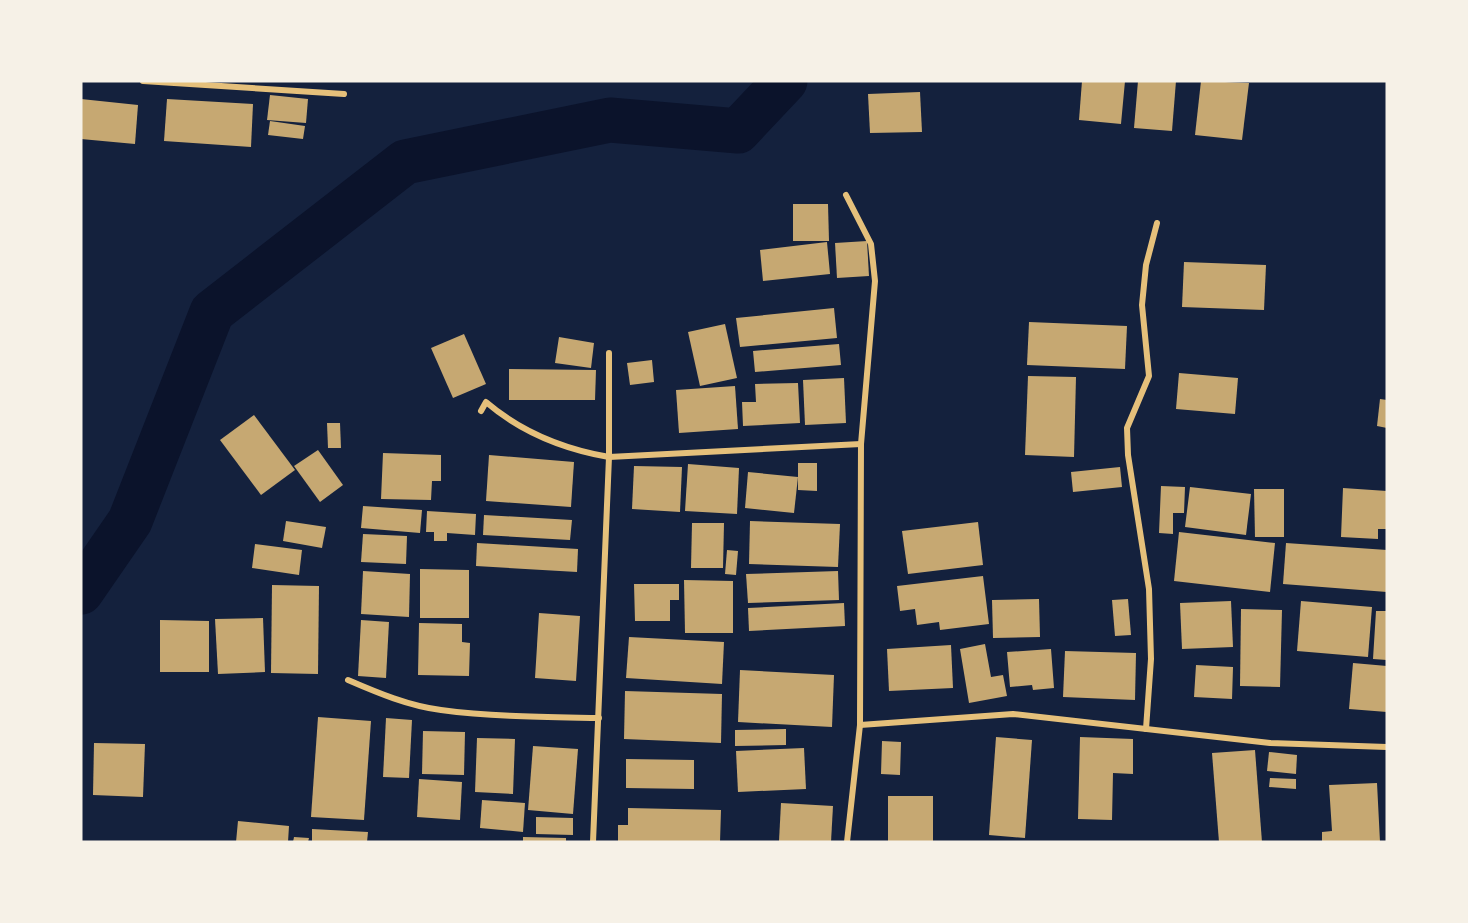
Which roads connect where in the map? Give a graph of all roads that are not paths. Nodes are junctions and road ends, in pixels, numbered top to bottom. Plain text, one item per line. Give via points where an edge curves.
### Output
1 (143, 81) edge
2 (344, 94) dead end
3 (846, 195) dead end
4 (1157, 223) dead end
5 (609, 353) dead end
6 (481, 411) dead end
7 (861, 444) junction
8 (609, 457) junction
9 (348, 680) dead end
10 (598, 718) junction
11 (860, 725) junction
12 (1146, 729) junction
13 (1387, 747) edge
14 (593, 842) edge
15 (848, 842) edge

1 - 2 street
3 - 7 street via 871,244 875,281
4 - 12 street via 1146,265 1142,305 1149,376 1127,428 1149,589 1151,659
5 - 8 street
6 - 8 street via 486,402 508,421 543,437 576,451
7 - 8 street
7 - 11 street
8 - 10 street
9 - 10 street via 386,696 439,710
10 - 14 street
11 - 12 street via 1013,714
11 - 15 street
12 - 13 street via 1270,743

